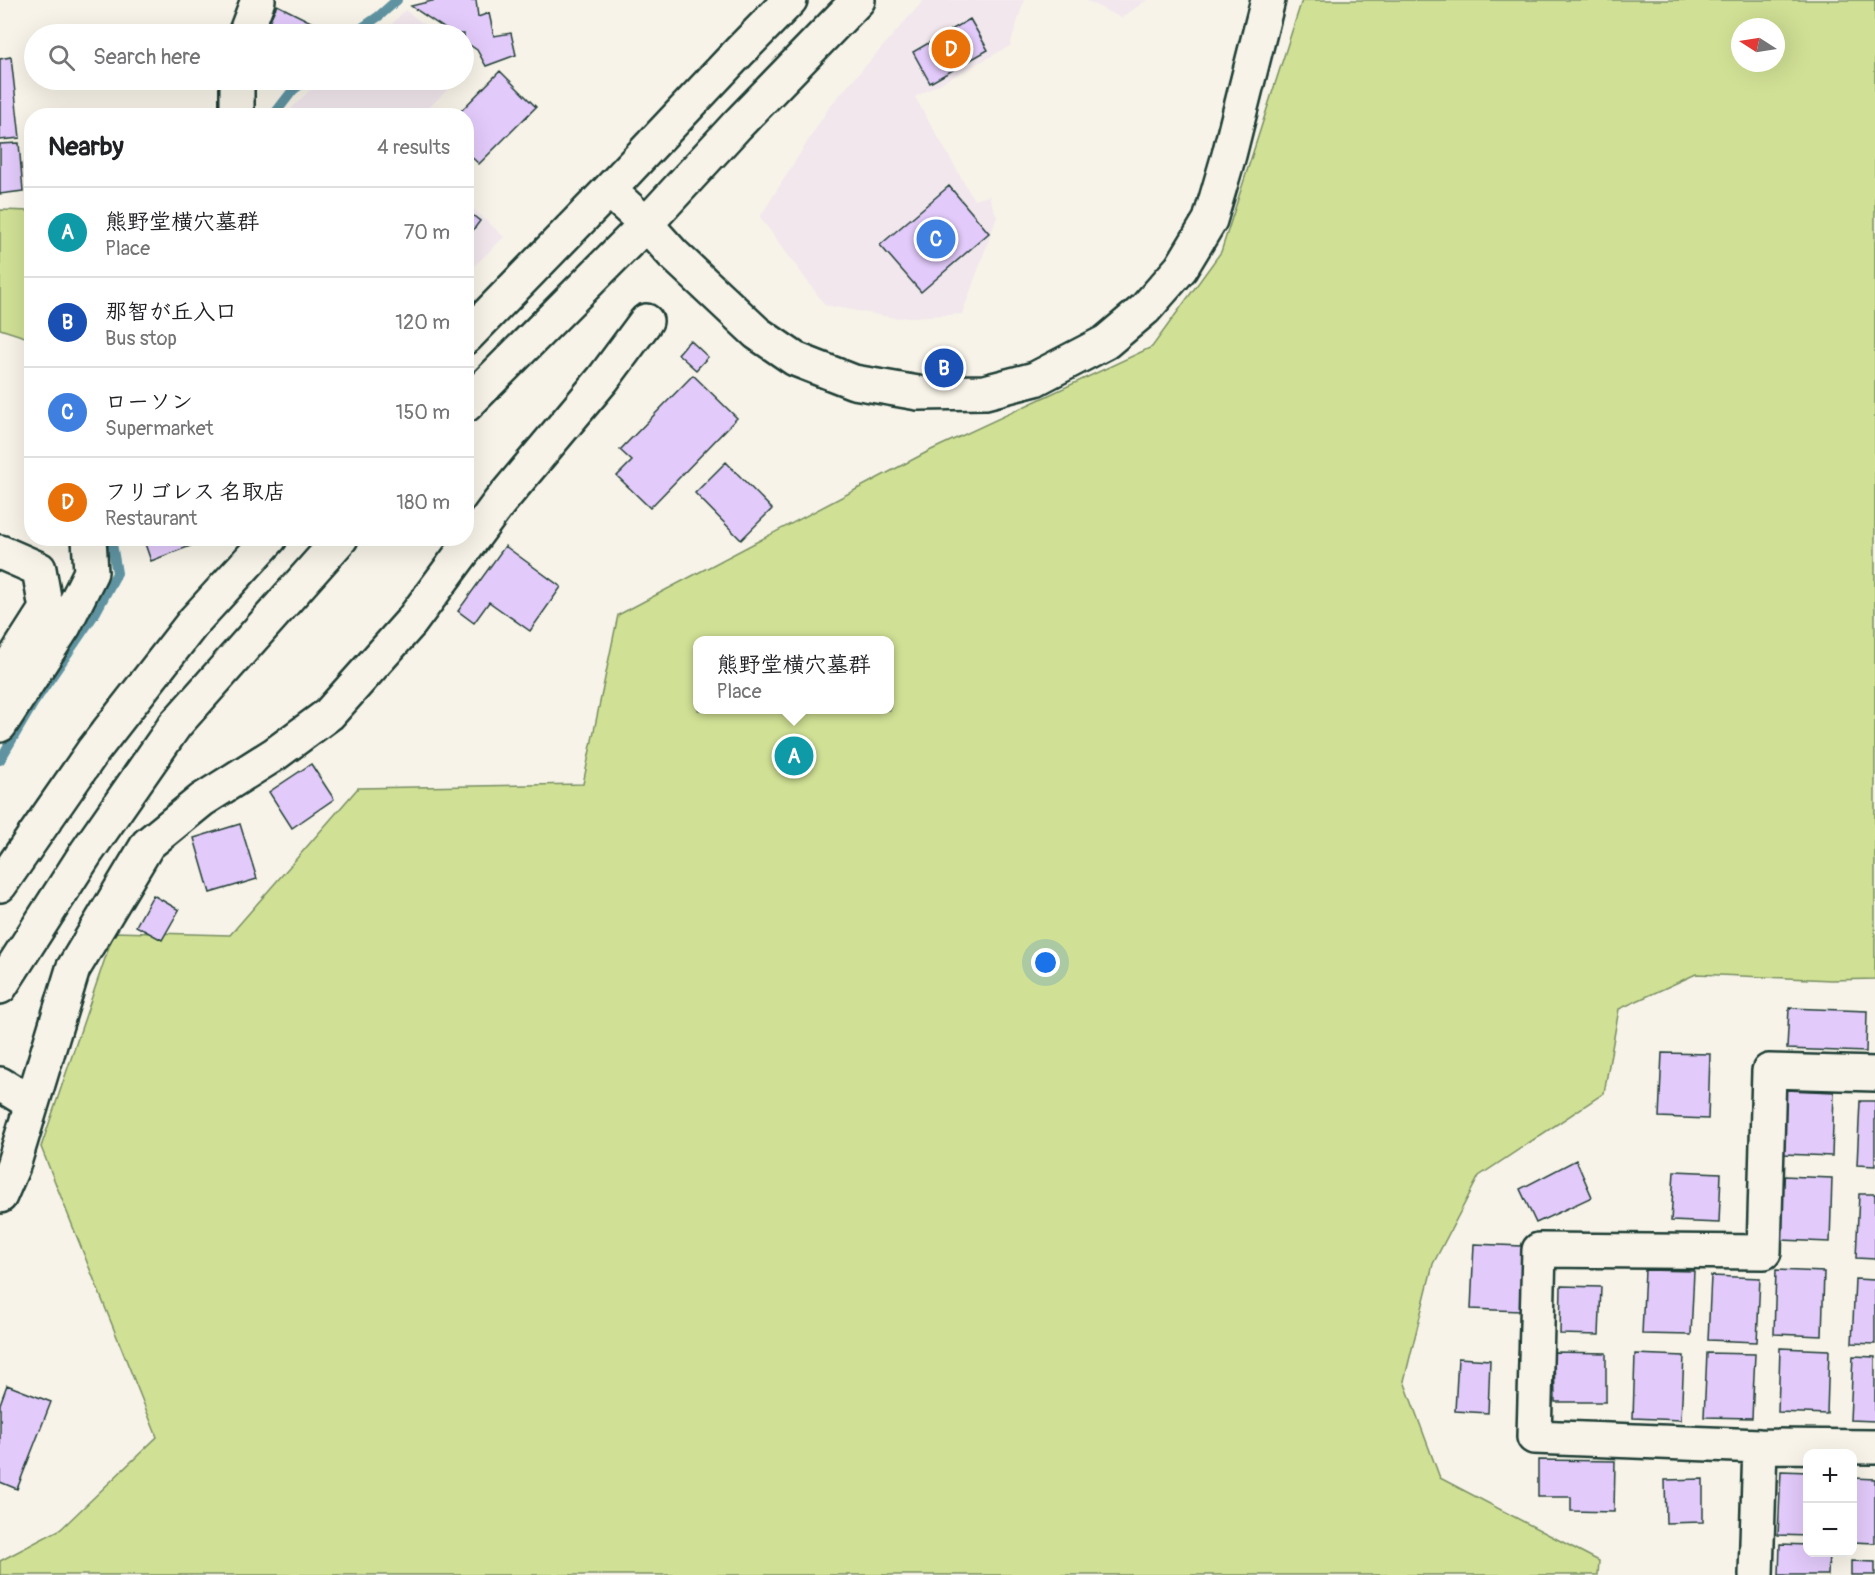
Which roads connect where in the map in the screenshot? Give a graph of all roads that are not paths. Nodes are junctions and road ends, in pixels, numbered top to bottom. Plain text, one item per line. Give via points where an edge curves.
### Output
1 (258, 0) edge
2 (790, 0) edge
3 (858, 0) edge
4 (1268, 0) edge
5 (249, 24) edge
6 (237, 90) edge
7 (237, 108) edge
8 (609, 190) junction
9 (646, 224) junction
10 (646, 321) dead end
11 (474, 329) edge
12 (474, 397) edge
13 (474, 536) edge
14 (89, 546) edge
15 (263, 546) edge
16 (334, 546) edge
17 (467, 546) edge
18 (0, 552) edge
19 (0, 681) edge
20 (0, 725) edge
21 (110, 818) junction
22 (148, 844) junction
23 (10, 852) edge
24 (0, 885) edge
25 (0, 987) edge
26 (1875, 1074) edge
27 (0, 1084) edge
28 (31, 1103) junction
29 (0, 1196) edge
30 (1760, 1446) junction
31 (1875, 1447) edge
32 (1756, 1575) edge

1 - 5 street
2 - 8 street
3 - 9 street
4 - 9 street via 1210,219 1181,268 1146,309 1106,342 1035,379 985,392 918,393 854,382 805,363 757,333
6 - 7 street
8 - 9 street
8 - 11 street
9 - 12 street
10 - 13 street
14 - 20 street via 91,572 64,626
15 - 23 street via 195,620
16 - 21 street via 175,724
17 - 22 street via 411,622 328,714 275,754 202,800
18 - 19 street via 39,569 46,609
21 - 22 street
21 - 25 street
22 - 28 street via 73,969
23 - 24 street
26 - 30 street via 1769,1071 1764,1252 1539,1250 1534,1437
27 - 28 street
28 - 29 street
30 - 31 street
30 - 32 street

